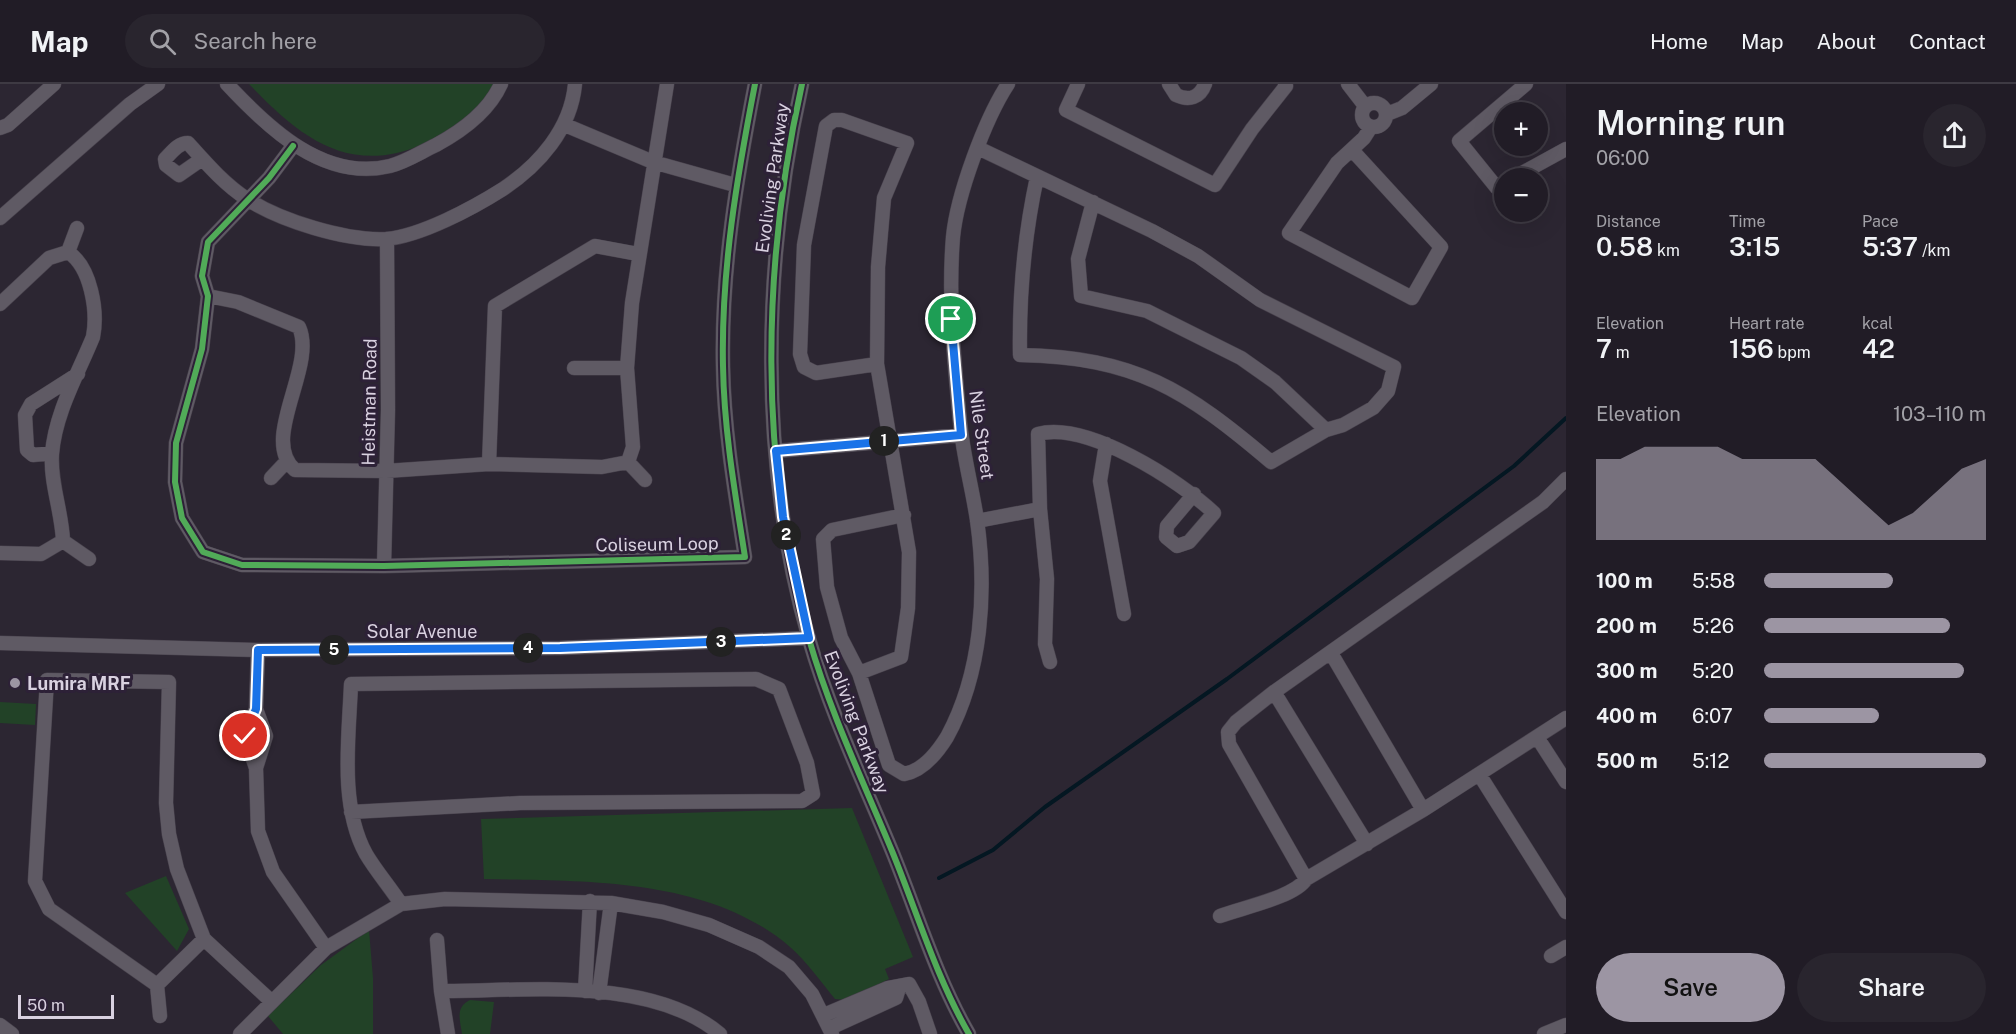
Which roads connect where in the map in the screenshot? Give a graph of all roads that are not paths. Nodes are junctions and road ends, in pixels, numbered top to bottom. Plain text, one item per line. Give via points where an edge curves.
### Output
1 (54, 84) edge
2 (158, 84) edge
3 (227, 84) edge
4 (501, 84) edge
5 (575, 84) edge
6 (667, 84) edge
7 (755, 84) edge
8 (802, 84) edge
9 (1008, 84) edge
10 (1078, 84) edge
11 (1169, 84) edge
12 (1205, 84) edge
13 (1285, 84) edge
14 (1348, 84) edge
15 (1431, 84) edge
16 (1526, 84) edge
17 (1365, 106) junction
18 (1387, 114) junction
19 (565, 125) junction
20 (1371, 127) junction
21 (0, 128) edge
22 (292, 146) junction
23 (978, 148) junction
24 (1566, 148) edge
25 (1352, 150) junction
26 (202, 159) dead end
27 (653, 162) junction
28 (1531, 168) edge
29 (1037, 177) junction
30 (1494, 184) edge
31 (735, 185) junction
32 (249, 200) junction
33 (1093, 202) junction
34 (0, 218) edge
35 (77, 228) dead end
36 (387, 239) junction
37 (68, 252) junction
38 (639, 254) junction
39 (208, 296) junction
40 (0, 304) edge
41 (877, 364) junction
42 (574, 368) dead end
43 (627, 368) junction
44 (78, 374) junction
45 (1326, 430) junction
46 (961, 435) junction
47 (892, 441) junction
48 (1106, 444) junction
49 (776, 451) junction
50 (52, 453) junction
51 (286, 462) junction
52 (628, 462) junction
53 (489, 464) junction
54 (386, 471) junction
55 (271, 478) dead end
56 (1566, 479) edge
57 (645, 480) dead end
58 (1194, 494) dead end
59 (1040, 509) junction
60 (904, 515) junction
61 (977, 522) junction
62 (63, 541) junction
63 (0, 553) edge
64 (89, 559) dead end
65 (384, 566) junction
66 (1124, 614) dead end
67 (809, 638) junction
68 (0, 643) edge
69 (258, 650) junction
70 (1331, 653) junction
71 (1050, 662) dead end
72 (859, 673) junction
73 (1274, 692) junction
74 (1566, 718) edge
75 (1537, 737) junction
76 (1479, 774) junction
77 (1566, 782) edge
78 (1423, 810) junction
79 (351, 813) junction
80 (1368, 844) junction
81 (1306, 879) junction
82 (590, 901) junction
83 (611, 903) junction
84 (401, 904) junction
85 (1566, 912) edge
86 (1220, 916) dead end
87 (204, 939) junction
88 (437, 940) dead end
89 (1566, 947) edge
90 (326, 948) junction
91 (1551, 956) dead end
92 (157, 985) junction
93 (585, 990) junction
94 (441, 991) junction
95 (599, 993) junction
96 (271, 1001) junction
97 (160, 1016) dead end
98 (0, 1024) edge
99 (828, 1025) edge
100 (1566, 1025) edge
101 (12, 1034) edge
102 (240, 1034) edge
103 (448, 1034) edge
104 (720, 1034) edge
105 (930, 1034) edge
106 (969, 1034) edge
107 (1544, 1034) edge

1 - 21 street
2 - 34 street
3 - 22 street
4 - 22 street via 481,113 467,124 444,140 390,166 359,169
5 - 19 street
6 - 27 street
7 - 31 street, Coliseum Loop
8 - 49 street, Evoliving Parkway via 779,210 775,257 772,354
9 - 23 street, Nile Street
10 - 13 street via 1066,110 1215,185
11 - 12 street via 1176,95 1190,99 1198,96
14 - 17 street
15 - 18 street via 1402,108
16 - 30 street via 1459,141
17 - 18 street via 1378,103
17 - 20 street via 1362,118
18 - 20 street via 1382,125
19 - 27 street
19 - 36 street via 540,158 484,201 438,224
20 - 25 street
22 - 32 street
23 - 29 street
23 - 46 street, Nile Street via 953,235 951,319
24 - 28 street
25 - 25 street via 1337,163 1289,233 1412,298 1441,247
26 - 32 street
27 - 31 street
27 - 38 street
29 - 33 street
29 - 45 street via 1019,294 1020,356 1095,361 1165,384 1207,410 1271,462
31 - 65 street, Coliseum Loop via 725,280 723,366 728,449 745,557
32 - 36 street via 307,226 340,235
32 - 39 street via 208,242 202,276
33 - 45 street via 1078,259 1081,296 1147,311 1241,358 1275,382
33 - 45 street via 1198,255 1285,314 1394,367 1388,391 1373,408
35 - 37 street
36 - 54 street, Heistman Road
37 - 40 street via 49,258
37 - 44 street via 84,268 96,324
38 - 43 street
38 - 53 street via 595,246 495,306
39 - 51 street via 238,302 299,327 302,335 298,372 283,438
39 - 65 street, Coliseum Loop via 200,360 176,442 176,482 182,518 203,552 242,565
41 - 41 street via 878,267 884,198 907,142 834,120 826,126 804,245 800,354 804,367 816,373
41 - 47 street
42 - 43 street
43 - 52 street via 633,447
44 - 50 street
44 - 50 street via 31,404 25,415 27,450 33,454
46 - 47 street
46 - 61 street, Nile Street
47 - 49 street
47 - 60 street
48 - 58 street
48 - 59 street via 1052,430 1038,434
48 - 66 street via 1100,482
49 - 67 street, Evoliving Parkway via 785,529
50 - 62 street
51 - 54 street via 295,470
51 - 55 street
52 - 53 street via 602,467
52 - 57 street
53 - 54 street
54 - 65 street, Heistman Road
56 - 70 street via 1543,502
59 - 61 street
59 - 71 street via 1046,547 1045,644
60 - 72 street via 909,552 908,608 901,657
60 - 72 street via 832,530 823,539 827,587 841,638
61 - 72 street, Nile Street via 982,585 979,629 963,699 941,746 922,768 904,774 889,765
62 - 63 street via 41,554
62 - 64 street
67 - 69 street, Solar Avenue via 560,648
67 - 106 street, Evoliving Parkway via 829,701 948,998
68 - 69 street, Solar Avenue
69 - 90 street via 256,709 266,736 256,768 258,831 273,872
70 - 73 street
70 - 78 street
73 - 80 street
73 - 81 street via 1236,722 1228,732 1229,744
74 - 75 street
75 - 76 street
75 - 77 street
76 - 78 street
76 - 85 street
78 - 80 street
79 - 79 street via 351,684 756,679 779,689 807,764 813,794 802,801 520,804
79 - 84 street via 365,852
80 - 81 street
81 - 86 street via 1303,885 1271,899
82 - 83 street
82 - 84 street via 445,899
82 - 93 street
83 - 95 street
83 - 99 street via 709,925 774,955 801,980
84 - 90 street
87 - 92 street
87 - 92 street via 177,868 169,834 169,682 47,680 35,881 49,909
87 - 96 street
88 - 94 street
89 - 91 street
90 - 96 street
92 - 97 street
93 - 94 street
93 - 95 street
94 - 103 street
95 - 104 street via 649,1000 704,1020
96 - 102 street
98 - 101 street
99 - 105 street via 888,988 909,984
100 - 107 street

